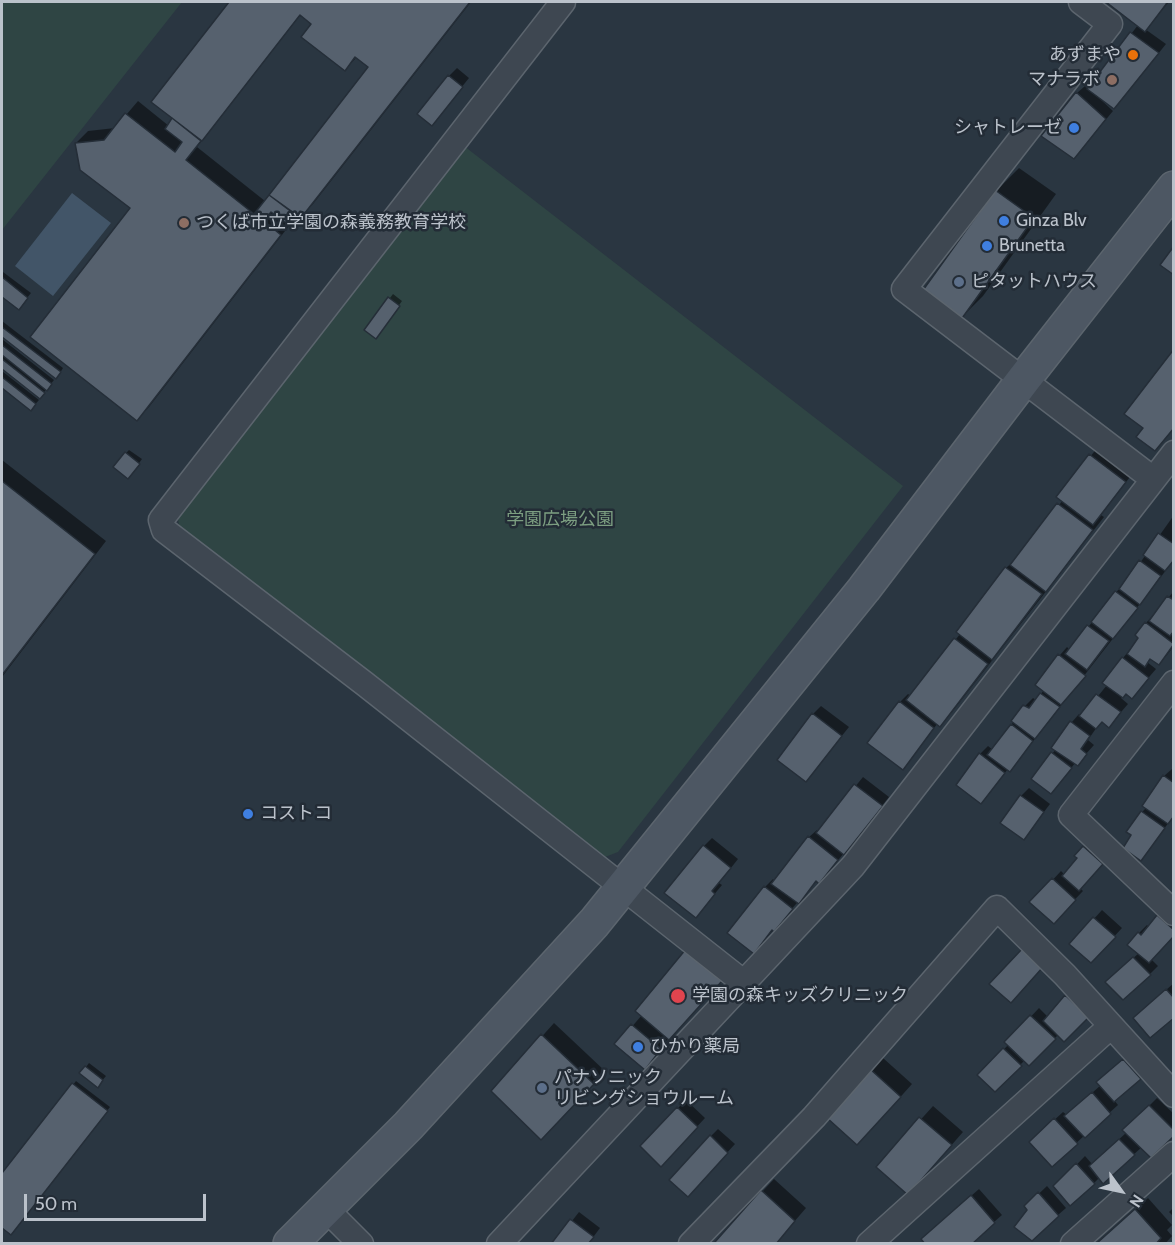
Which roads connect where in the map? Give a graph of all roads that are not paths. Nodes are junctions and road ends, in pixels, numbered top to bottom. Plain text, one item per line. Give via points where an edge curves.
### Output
1 (563, 2) edge
2 (1081, 2) edge
3 (1173, 188) edge
4 (1024, 379) junction
5 (1173, 453) edge
6 (1153, 478) junction
7 (1173, 683) edge
8 (624, 887) junction
9 (1173, 913) edge
10 (743, 982) junction
11 (1111, 1026) junction
12 (1173, 1095) edge
13 (1173, 1154) edge
14 (326, 1209) junction
15 (290, 1244) edge
16 (361, 1244) edge
17 (499, 1244) edge
18 (691, 1244) edge
19 (869, 1244) edge
20 (1073, 1244) edge

1 - 8 street via 161,520 164,530
2 - 4 street via 1110,24 904,289
3 - 4 street
4 - 6 street
4 - 8 street via 864,589
5 - 6 street
6 - 10 street via 853,866
7 - 9 street via 1071,815
8 - 10 street
8 - 14 street via 408,1126
10 - 17 street
11 - 12 street
11 - 18 street via 997,908 814,1118
11 - 19 street
13 - 20 street
14 - 15 street
14 - 16 street

